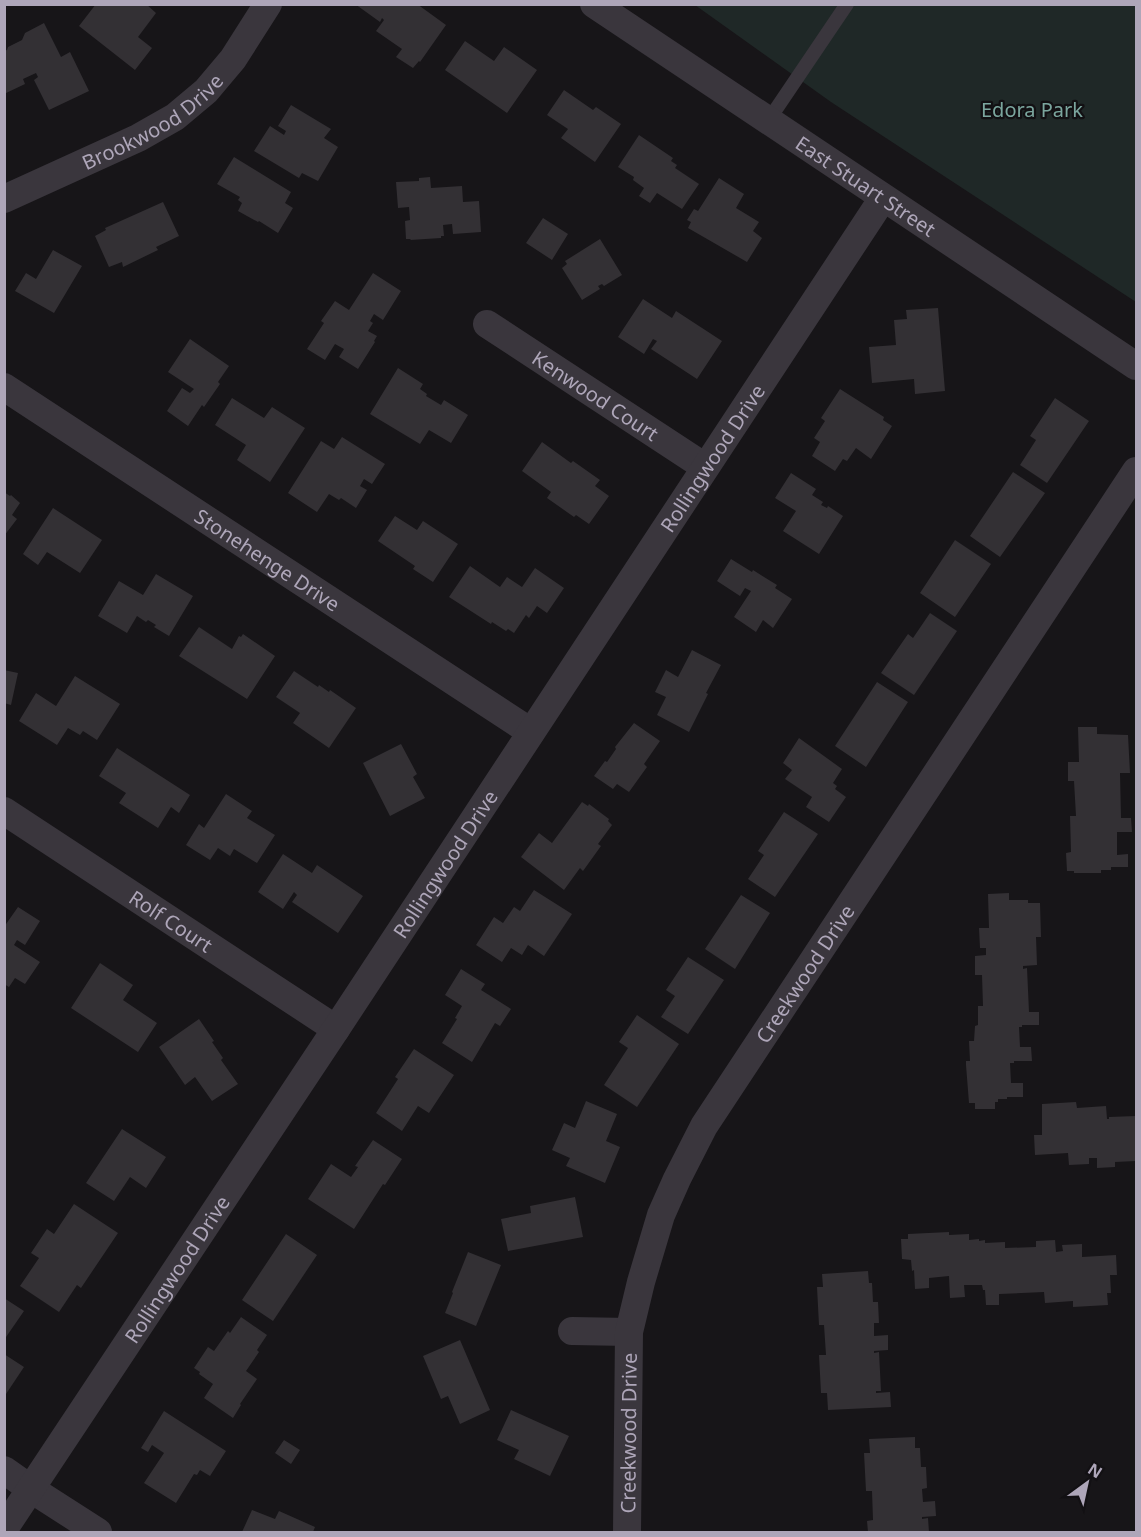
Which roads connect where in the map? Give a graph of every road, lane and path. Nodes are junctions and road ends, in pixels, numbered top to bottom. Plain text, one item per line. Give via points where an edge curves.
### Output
1 (268, 4) edge
2 (594, 4) edge
3 (847, 4) edge
4 (768, 121) junction
5 (884, 198) junction
6 (4, 199) edge
7 (487, 324) dead end
8 (1137, 366) edge
9 (4, 387) edge
10 (705, 467) junction
11 (1137, 471) edge
12 (531, 732) junction
13 (4, 811) edge
14 (336, 1029) junction
15 (572, 1331) dead end
16 (629, 1332) junction
17 (4, 1470) edge
18 (31, 1489) junction
19 (4, 1529) edge
20 (98, 1533) edge
21 (627, 1533) edge

1 - 6 street, Brookwood Drive via 233,59 206,91 175,117
2 - 4 street, East Stuart Street
3 - 4 lane
4 - 5 street, East Stuart Street
5 - 8 street, East Stuart Street
5 - 10 street, Rollingwood Drive
7 - 10 street, Kenwood Court
9 - 12 street, Stonehenge Drive
10 - 12 street, Rollingwood Drive
11 - 16 street, Creekwood Drive via 704,1126 661,1215
12 - 14 street, Rollingwood Drive
13 - 14 street, Rolf Court
14 - 18 street, Rollingwood Drive
15 - 16 street
16 - 21 street, Creekwood Drive
17 - 18 street
18 - 19 street, Rollingwood Drive
18 - 20 street

